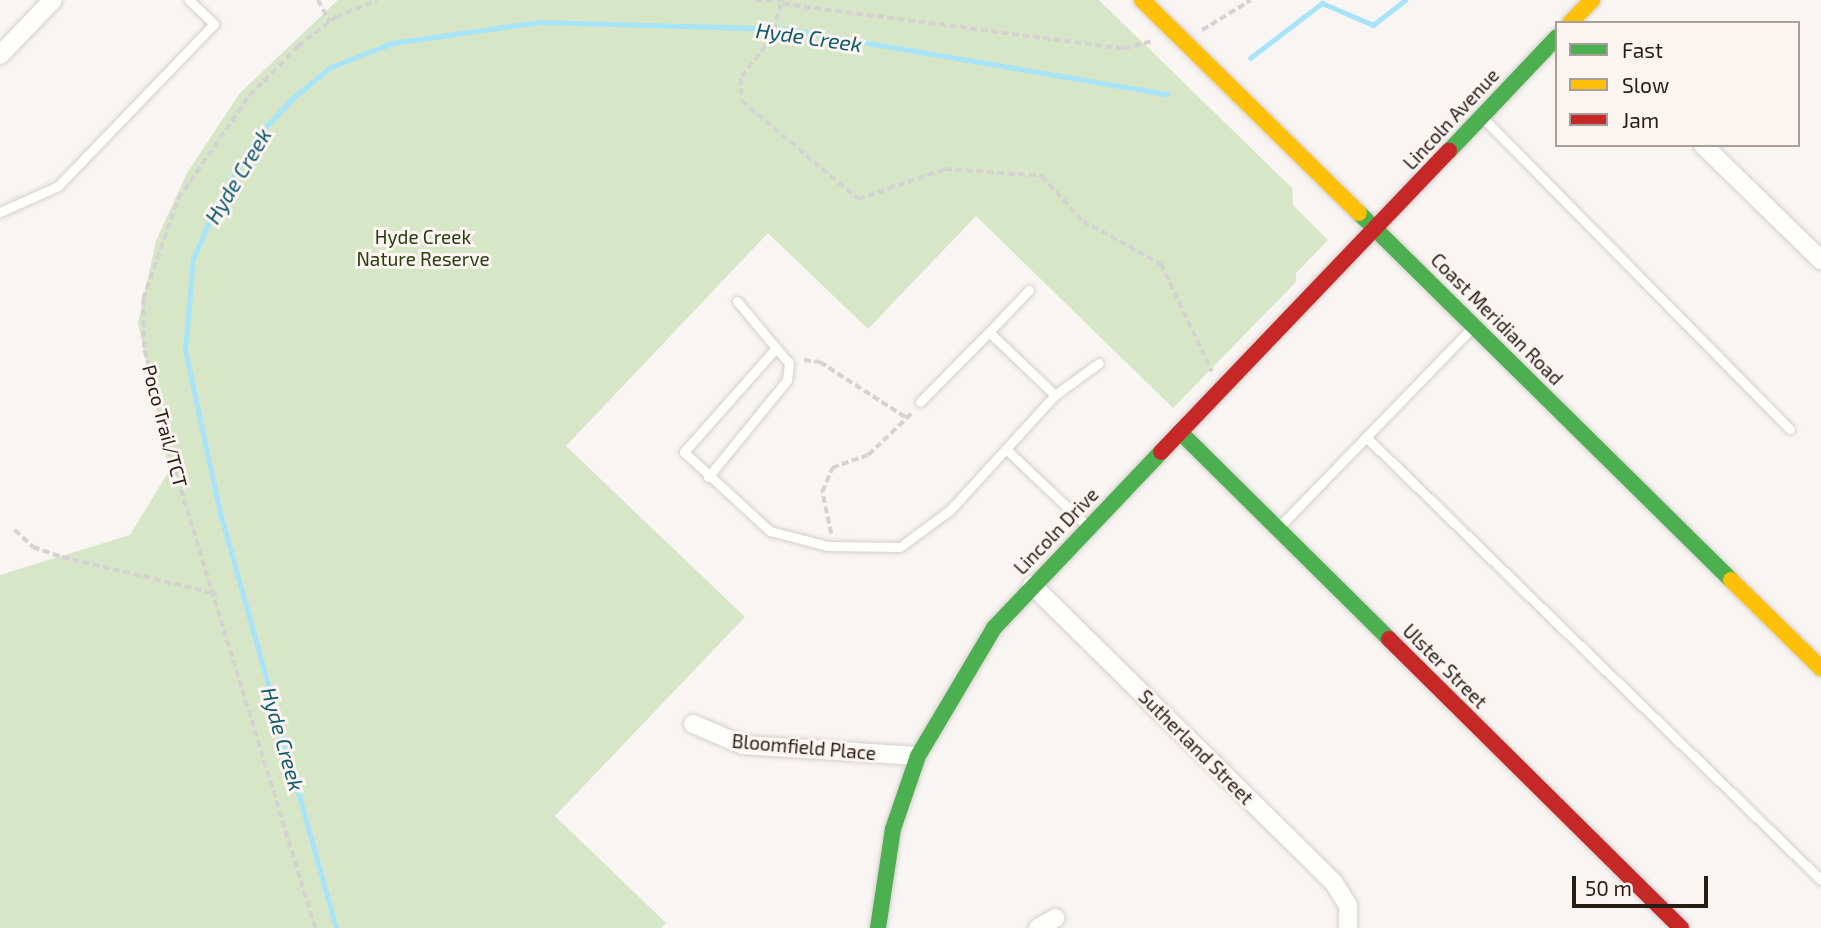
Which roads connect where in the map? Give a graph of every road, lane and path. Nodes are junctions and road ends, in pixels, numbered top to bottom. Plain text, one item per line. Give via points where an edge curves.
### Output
1 (53, 0) edge
2 (190, 0) edge
3 (318, 0) edge
4 (377, 0) edge
5 (756, 0) edge
6 (786, 0) edge
7 (1142, 0) edge
8 (1251, 0) edge
9 (1592, 0) edge
10 (780, 4) junction
11 (1575, 21) edge
12 (330, 22) junction
13 (1555, 39) edge
14 (1183, 41) junction
15 (1151, 42) dead end
16 (0, 55) edge
17 (1482, 117) junction
18 (1705, 147) edge
19 (0, 212) edge
20 (1377, 230) junction
21 (1821, 260) edge
22 (1029, 290) dead end
23 (737, 301) dead end
24 (1474, 326) junction
25 (989, 332) junction
26 (776, 348) junction
27 (804, 360) dead end
28 (1099, 363) dead end
29 (1227, 384) junction
30 (1055, 395) junction
31 (920, 402) dead end
32 (913, 411) dead end
33 (906, 418) junction
34 (1790, 429) dead end
35 (1180, 432) junction
36 (1366, 437) junction
37 (1007, 450) junction
38 (708, 477) junction
39 (1088, 526) junction
40 (1277, 529) junction
41 (15, 530) dead end
42 (831, 538) dead end
43 (1032, 585) junction
44 (217, 594) junction
45 (1821, 668) edge
46 (693, 724) dead end
47 (918, 756) junction
48 (1821, 880) edge
49 (1055, 918) dead end
50 (1349, 922) edge
51 (316, 928) edge
52 (878, 928) edge
53 (1038, 928) edge
54 (1681, 928) edge

1 - 16 street
2 - 19 lane via 214,24 58,186
3 - 12 path
4 - 12 path, Poco Trail/TCT
5 - 10 path
6 - 10 path
7 - 14 street, Coast Meridian Road
8 - 14 path
9 - 11 street
10 - 15 path via 1123,48
10 - 29 path via 772,38 741,78 742,101 846,192 858,199 945,169 1042,176 1083,221 1161,264 1178,289 1194,342
12 - 44 path, Poco Trail/TCT via 281,59 197,165 160,235 143,299 153,390
13 - 17 street, Lincoln Avenue
14 - 20 street, Coast Meridian Road
17 - 20 street, Lincoln Avenue
17 - 34 lane
18 - 21 street
20 - 24 street, Coast Meridian Road
20 - 29 street, Lincoln Drive
22 - 25 lane
23 - 26 lane
24 - 36 lane
24 - 45 street, Coast Meridian Road
25 - 30 lane
25 - 31 lane
26 - 38 lane via 789,363 787,380
26 - 38 lane via 684,447
27 - 33 path via 820,362
28 - 30 lane
29 - 35 street, Lincoln Drive
30 - 37 lane
32 - 33 path
33 - 42 path via 868,455 832,468 822,492
35 - 39 street, Lincoln Drive
35 - 40 street, Ulster Street
36 - 40 lane
36 - 48 lane
37 - 38 lane via 950,510 889,550 813,544 770,531
37 - 39 lane
39 - 43 street, Lincoln Drive
40 - 54 street, Ulster Street
41 - 44 path via 33,547 62,557
43 - 47 street, Lincoln Drive via 977,651
43 - 50 street, Sutherland Street via 1334,883
44 - 51 path, Poco Trail/TCT
46 - 47 street, Bloomfield Place via 743,745
47 - 52 street, Lincoln Drive via 893,829
49 - 53 street

